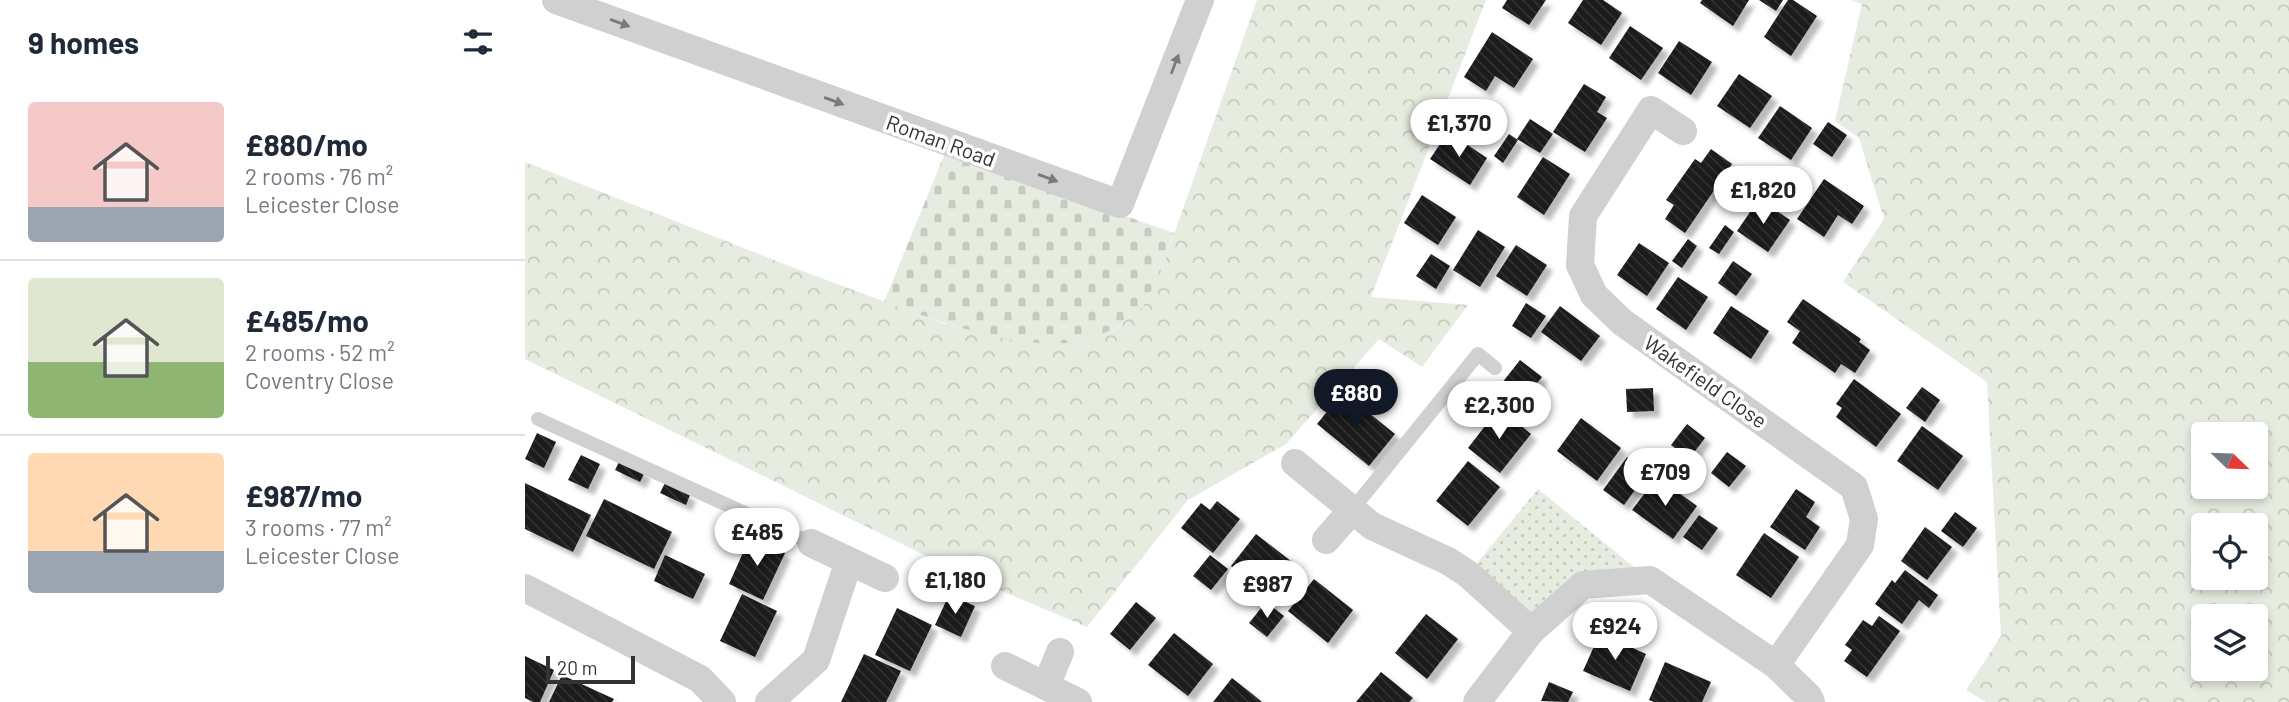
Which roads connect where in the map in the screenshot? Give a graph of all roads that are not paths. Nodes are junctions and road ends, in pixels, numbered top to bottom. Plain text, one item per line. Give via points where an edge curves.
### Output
1 (556, 0) edge
2 (1200, 0) edge
3 (1683, 131) dead end
4 (1495, 368) dead end
5 (538, 419) dead end
6 (1294, 463) dead end
7 (1352, 510) junction
8 (1326, 540) dead end
9 (811, 543) joint
10 (849, 561) junction
11 (885, 578) dead end
12 (525, 588) edge
13 (1531, 631) junction
14 (1060, 652) dead end
15 (1776, 665) junction
16 (1005, 666) dead end
17 (1046, 686) junction
18 (722, 702) edge
19 (769, 702) edge
20 (1078, 702) edge
21 (1477, 702) edge
22 (1811, 702) edge

1 -> 2 street, Roman Road via 1120,204
3 - 15 street, Wakefield Close via 1651,110 1583,216 1580,265 1594,295 1622,322 1853,487 1864,519 1860,545
4 - 7 lane via 1478,354
5 - 9 lane
6 - 7 street
7 - 8 street
7 - 13 street via 1372,526 1468,574
9 - 10 street
10 - 11 street
10 - 19 street via 816,660
12 - 18 street via 700,679
13 - 15 street via 1583,585 1650,580
13 - 21 street
14 - 17 street
15 - 22 street
16 - 17 street
17 - 20 street

